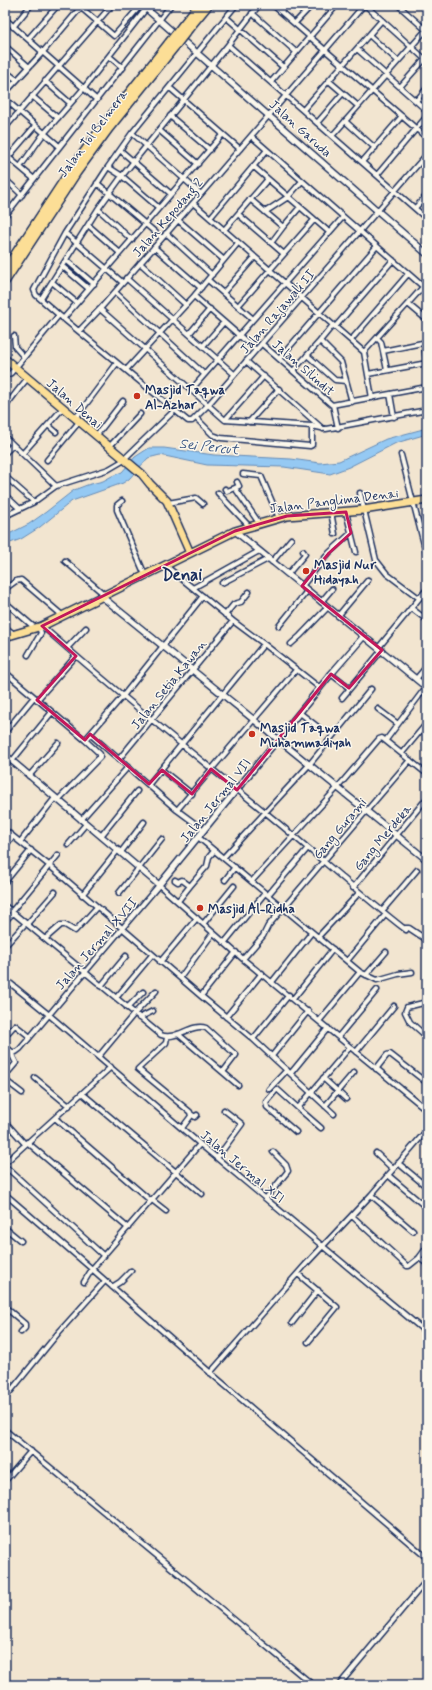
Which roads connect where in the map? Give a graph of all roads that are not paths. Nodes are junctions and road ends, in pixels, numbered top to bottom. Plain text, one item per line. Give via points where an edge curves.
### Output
1 (31, 5) edge
2 (58, 5) edge
3 (171, 5) edge
4 (199, 5) edge
5 (208, 5) edge
6 (236, 5) edge
7 (259, 5) edge
8 (273, 5) edge
9 (286, 5) edge
10 (337, 5) edge
11 (364, 5) edge
12 (398, 5) edge
13 (80, 6) edge
14 (111, 6) edge
15 (145, 6) edge
16 (309, 6) edge
17 (281, 11) junction
18 (252, 13) junction
19 (226, 17) junction
20 (160, 19) junction
21 (5, 20) edge
22 (382, 20) junction
23 (98, 22) junction
24 (295, 23) junction
25 (13, 26) junction
26 (186, 26) junction
27 (241, 28) junction
28 (426, 29) edge
29 (369, 35) junction
30 (310, 36) junction
31 (28, 39) junction
32 (172, 44) junction
33 (228, 45) junction
34 (5, 46) edge
35 (411, 46) junction
36 (325, 50) junction
37 (357, 50) junction
38 (198, 52) junction
39 (296, 52) junction
40 (42, 53) junction
41 (108, 56) junction
42 (426, 60) edge
43 (398, 61) junction
44 (212, 65) junction
45 (343, 65) junction
46 (58, 66) junction
47 (29, 67) junction
48 (283, 67) junction
49 (123, 68) junction
50 (5, 71) edge
51 (386, 75) junction
52 (17, 80) junction
53 (45, 81) junction
54 (329, 81) junction
55 (271, 82) junction
56 (400, 87) junction
57 (84, 88) junction
58 (170, 88) junction
59 (427, 88) edge
60 (372, 91) junction
61 (5, 93) edge
62 (343, 93) junction
63 (32, 96) junction
64 (287, 96) junction
65 (5, 99) edge
66 (97, 100) junction
67 (184, 100) junction
68 (416, 101) junction
69 (70, 103) junction
70 (358, 106) junction
71 (303, 110) junction
72 (19, 111) junction
73 (427, 111) edge
74 (170, 116) junction
75 (270, 116) junction
76 (402, 116) junction
77 (427, 116) edge
78 (58, 118) junction
79 (345, 121) junction
80 (317, 123) junction
81 (35, 126) junction
82 (5, 128) edge
83 (416, 129) junction
84 (159, 130) junction
85 (132, 133) junction
86 (44, 134) junction
87 (223, 134) junction
88 (251, 136) junction
89 (332, 136) junction
90 (427, 138) edge
91 (59, 146) junction
92 (146, 146) junction
93 (376, 148) junction
94 (240, 149) junction
95 (120, 150) junction
96 (210, 150) junction
97 (267, 150) junction
98 (427, 154) edge
99 (7, 159) edge
100 (133, 162) junction
101 (362, 162) junction
102 (198, 164) junction
103 (253, 166) junction
104 (20, 167) junction
105 (108, 167) junction
106 (377, 175) junction
107 (122, 176) junction
108 (34, 178) junction
109 (268, 179) junction
110 (5, 180) edge
111 (185, 180) junction
112 (302, 181) junction
113 (97, 183) junction
114 (10, 184) junction
115 (5, 190) edge
116 (395, 191) junction
117 (109, 192) junction
118 (171, 194) junction
119 (201, 194) junction
120 (22, 195) junction
121 (427, 195) edge
122 (288, 197) junction
123 (250, 200) junction
124 (193, 203) junction
125 (300, 207) junction
126 (159, 208) junction
127 (415, 208) junction
128 (98, 209) junction
129 (378, 211) junction
130 (265, 212) junction
131 (238, 214) junction
132 (5, 216) edge
133 (342, 216) junction
134 (210, 218) junction
135 (427, 219) edge
136 (178, 220) junction
137 (314, 220) junction
138 (145, 224) junction
139 (88, 225) junction
140 (283, 227) junction
141 (224, 230) junction
142 (329, 232) junction
143 (359, 232) junction
144 (65, 233) junction
145 (166, 233) junction
146 (162, 238) junction
147 (132, 240) junction
148 (77, 242) junction
149 (271, 242) junction
150 (238, 243) junction
151 (377, 246) junction
152 (154, 247) junction
153 (120, 253) junction
154 (284, 254) junction
155 (427, 254) edge
156 (255, 257) junction
157 (66, 260) junction
158 (224, 260) junction
159 (393, 260) junction
160 (140, 262) junction
161 (62, 266) junction
162 (107, 268) junction
163 (5, 270) edge
164 (269, 270) junction
165 (408, 274) junction
166 (212, 275) junction
167 (126, 278) junction
168 (208, 280) junction
169 (5, 282) edge
170 (52, 282) junction
171 (122, 282) junction
172 (284, 283) junction
173 (94, 284) junction
174 (201, 288) junction
175 (89, 289) junction
176 (425, 289) edge
177 (114, 292) junction
178 (223, 293) junction
179 (194, 296) junction
180 (301, 297) junction
181 (41, 299) junction
182 (77, 303) junction
183 (408, 304) junction
184 (186, 305) junction
185 (238, 306) junction
186 (100, 309) junction
187 (210, 309) junction
188 (319, 313) junction
189 (59, 315) junction
190 (63, 319) junction
191 (173, 319) junction
192 (253, 319) junction
193 (427, 320) edge
194 (224, 322) junction
195 (334, 326) junction
196 (79, 331) junction
197 (160, 334) junction
198 (189, 334) junction
199 (239, 335) junction
200 (14, 336) dead end
201 (377, 338) junction
202 (351, 340) junction
203 (320, 341) junction
204 (425, 342) edge
205 (262, 344) junction
206 (203, 346) junction
207 (145, 349) junction
208 (256, 350) junction
209 (383, 351) junction
210 (364, 352) junction
211 (5, 354) edge
212 (307, 355) junction
213 (23, 356) junction
214 (5, 359) edge
215 (218, 359) junction
216 (279, 359) junction
217 (246, 361) junction
218 (118, 363) junction
219 (427, 363) edge
220 (16, 366) junction
221 (126, 370) junction
222 (386, 370) junction
223 (293, 371) junction
224 (204, 374) junction
225 (234, 374) junction
226 (368, 374) junction
227 (5, 376) edge
228 (26, 376) junction
229 (264, 376) junction
230 (346, 381) junction
231 (427, 387) edge
232 (279, 389) junction
233 (191, 390) junction
234 (390, 394) junction
235 (372, 398) junction
236 (124, 401) dead end
237 (352, 402) junction
238 (208, 405) junction
239 (333, 405) junction
240 (5, 407) edge
241 (62, 409) junction
242 (175, 410) junction
243 (427, 410) edge
244 (140, 414) dead end
245 (394, 417) junction
246 (196, 418) junction
247 (77, 420) junction
248 (225, 420) junction
249 (249, 422) junction
250 (48, 425) junction
251 (312, 426) junction
252 (338, 428) junction
253 (324, 429) junction
254 (56, 432) dead end
255 (96, 436) junction
256 (5, 438) edge
257 (13, 445) junction
258 (110, 448) junction
259 (5, 453) edge
260 (22, 453) junction
261 (400, 455) dead end
262 (47, 460) dead end
263 (124, 462) junction
264 (243, 474) dead end
265 (7, 478) dead end
266 (237, 482) dead end
267 (56, 486) junction
268 (235, 488) junction
269 (225, 489) dead end
270 (218, 493) dead end
271 (360, 493) dead end
272 (5, 495) edge
273 (122, 500) dead end
274 (427, 501) edge
275 (34, 502) junction
276 (414, 502) junction
277 (168, 503) junction
278 (203, 504) dead end
279 (20, 509) junction
280 (363, 510) junction
281 (331, 512) junction
282 (346, 512) junction
283 (5, 516) edge
284 (280, 518) junction
285 (259, 523) junction
286 (249, 526) junction
287 (235, 531) junction
288 (351, 533) junction
289 (336, 534) dead end
290 (292, 539) dead end
291 (303, 551) dead end
292 (259, 552) junction
293 (356, 552) dead end
294 (190, 553) junction
295 (427, 556) edge
296 (65, 560) dead end
297 (270, 560) junction
298 (166, 566) junction
299 (288, 574) junction
300 (145, 575) junction
301 (368, 580) dead end
302 (222, 584) dead end
303 (302, 586) junction
304 (193, 588) junction
305 (5, 589) edge
306 (332, 589) dead end
307 (427, 589) edge
308 (308, 590) junction
309 (249, 592) dead end
310 (103, 596) junction
311 (203, 596) junction
312 (419, 598) junction
313 (5, 602) edge
314 (321, 602) junction
315 (328, 608) junction
316 (412, 608) junction
317 (225, 615) junction
318 (63, 616) junction
319 (338, 616) junction
320 (427, 620) edge
321 (233, 621) junction
322 (279, 626) dead end
323 (5, 627) edge
324 (39, 627) junction
325 (86, 628) dead end
326 (14, 634) junction
327 (364, 636) junction
328 (5, 637) edge
329 (264, 644) junction
330 (291, 644) dead end
331 (162, 646) junction
332 (67, 648) junction
333 (380, 649) junction
334 (28, 655) dead end
335 (76, 656) junction
336 (427, 666) edge
337 (192, 670) junction
338 (296, 670) junction
339 (5, 672) edge
340 (331, 674) junction
341 (416, 679) junction
342 (320, 688) junction
343 (349, 688) junction
344 (427, 688) edge
345 (371, 689) dead end
346 (224, 695) junction
347 (123, 696) junction
348 (36, 698) junction
349 (342, 698) dead end
350 (378, 709) dead end
351 (52, 712) junction
352 (300, 713) junction
353 (254, 719) junction
354 (152, 720) junction
355 (427, 723) edge
356 (398, 724) junction
357 (318, 727) dead end
358 (5, 732) edge
359 (90, 734) junction
360 (85, 740) junction
361 (278, 740) junction
362 (386, 740) junction
363 (58, 743) dead end
364 (182, 746) junction
365 (402, 753) junction
366 (5, 755) edge
367 (119, 759) junction
368 (410, 760) junction
369 (12, 762) junction
370 (309, 765) junction
371 (128, 767) junction
372 (211, 769) junction
373 (162, 770) junction
374 (427, 774) edge
375 (29, 776) junction
376 (149, 784) junction
377 (338, 787) junction
378 (236, 790) junction
379 (137, 791) dead end
380 (192, 794) junction
381 (427, 798) edge
382 (57, 799) junction
383 (177, 810) junction
384 (367, 811) junction
385 (266, 813) junction
386 (81, 820) junction
387 (144, 822) dead end
388 (86, 824) junction
389 (5, 830) edge
390 (204, 830) junction
391 (396, 835) junction
392 (101, 836) junction
393 (12, 837) junction
394 (198, 837) junction
395 (293, 837) junction
396 (162, 839) dead end
397 (20, 842) junction
398 (68, 845) dead end
399 (5, 846) edge
400 (308, 848) junction
401 (31, 850) junction
402 (119, 851) junction
403 (214, 851) junction
404 (58, 855) dead end
405 (223, 858) junction
406 (427, 859) edge
407 (324, 863) junction
408 (50, 866) junction
409 (235, 867) junction
410 (140, 868) junction
411 (417, 870) dead end
412 (175, 880) dead end
413 (225, 880) dead end
414 (252, 881) junction
415 (5, 882) edge
416 (159, 885) junction
417 (190, 886) junction
418 (234, 886) dead end
419 (353, 888) junction
420 (55, 892) dead end
421 (119, 893) dead end
422 (359, 893) junction
423 (267, 894) junction
424 (82, 895) junction
425 (178, 901) junction
426 (5, 906) edge
427 (97, 907) junction
428 (283, 908) junction
429 (12, 912) junction
430 (384, 913) junction
431 (197, 918) junction
432 (6, 921) edge
433 (26, 924) junction
434 (204, 924) junction
435 (121, 929) junction
436 (312, 932) junction
437 (213, 933) junction
438 (318, 937) junction
439 (45, 939) junction
440 (427, 940) edge
441 (225, 942) junction
442 (5, 946) edge
443 (332, 949) junction
444 (236, 952) junction
445 (386, 952) dead end
446 (152, 955) junction
447 (126, 956) dead end
448 (244, 959) junction
449 (347, 961) junction
450 (160, 962) junction
451 (84, 972) junction
452 (360, 972) junction
453 (412, 972) dead end
454 (262, 973) junction
455 (366, 975) junction
456 (180, 978) junction
457 (5, 979) edge
458 (272, 982) junction
459 (101, 986) junction
460 (377, 990) dead end
461 (156, 991) dead end
462 (143, 992) dead end
463 (200, 996) junction
464 (291, 997) junction
465 (116, 998) junction
466 (427, 1002) edge
467 (394, 1006) dead end
468 (127, 1008) junction
469 (153, 1011) dead end
470 (308, 1011) junction
471 (48, 1014) junction
472 (134, 1014) junction
473 (226, 1017) junction
474 (139, 1018) junction
475 (320, 1020) junction
476 (328, 1028) junction
477 (178, 1034) junction
478 (5, 1036) edge
479 (29, 1036) junction
480 (167, 1037) junction
481 (338, 1037) junction
482 (427, 1037) edge
483 (253, 1039) junction
484 (5, 1046) edge
485 (350, 1047) junction
486 (12, 1052) junction
487 (356, 1052) junction
488 (99, 1056) junction
489 (272, 1056) junction
490 (111, 1067) junction
491 (376, 1069) junction
492 (289, 1071) junction
493 (223, 1072) junction
494 (354, 1072) dead end
495 (5, 1076) edge
496 (35, 1078) dead end
497 (323, 1078) junction
498 (5, 1080) edge
499 (427, 1083) edge
500 (238, 1085) dead end
501 (269, 1089) dead end
502 (338, 1091) junction
503 (311, 1092) junction
504 (22, 1093) dead end
505 (83, 1094) junction
506 (346, 1099) dead end
507 (70, 1106) junction
508 (325, 1106) junction
509 (298, 1108) junction
510 (224, 1110) dead end
511 (427, 1110) edge
512 (191, 1114) junction
513 (334, 1114) dead end
514 (197, 1115) dead end
515 (55, 1118) junction
516 (9, 1126) dead end
517 (182, 1128) junction
518 (321, 1128) dead end
519 (427, 1130) edge
520 (296, 1132) dead end
521 (26, 1143) junction
522 (200, 1144) junction
523 (273, 1152) dead end
524 (376, 1153) dead end
525 (217, 1158) junction
526 (5, 1162) edge
527 (398, 1163) junction
528 (5, 1166) edge
529 (393, 1169) junction
530 (176, 1173) junction
531 (388, 1175) junction
532 (427, 1187) edge
533 (5, 1194) edge
534 (202, 1194) dead end
535 (371, 1195) junction
536 (266, 1198) junction
537 (151, 1201) junction
538 (427, 1208) edge
539 (166, 1211) dead end
540 (352, 1216) junction
541 (5, 1228) edge
542 (128, 1228) junction
543 (413, 1231) dead end
544 (21, 1241) dead end
545 (324, 1246) junction
546 (427, 1247) edge
547 (104, 1256) junction
548 (419, 1258) junction
549 (427, 1264) edge
550 (92, 1269) junction
551 (131, 1271) dead end
552 (298, 1274) junction
553 (105, 1281) junction
554 (84, 1282) dead end
555 (112, 1286) junction
556 (318, 1290) junction
557 (5, 1307) edge
558 (292, 1323) dead end
559 (21, 1332) dead end
560 (427, 1333) edge
561 (308, 1342) dead end
562 (210, 1373) junction
563 (5, 1398) edge
564 (5, 1430) edge
565 (30, 1451) junction
566 (5, 1481) edge
567 (427, 1558) edge
568 (427, 1580) edge
569 (313, 1685) edge
570 (339, 1685) edge

1 - 25 street
2 - 31 street
3 - 20 street
4 - 26 highway, Jalan Tol Belmera
5 - 26 highway, Jalan Tol Belmera
6 - 19 street
7 - 18 street
8 - 17 street
9 - 17 street
10 - 30 street
11 - 22 street
11 - 36 street, Jalan Kepodang 2
12 - 28 street
13 - 23 street
13 - 40 street
14 - 23 street
15 - 20 street, Jalan Garuda
15 - 23 street via 114,36
15 - 41 street
16 - 24 street
17 - 24 street
18 - 27 street
18 - 39 street
19 - 27 street
19 - 38 street
20 - 38 street, Jalan Garuda
20 - 49 street
21 - 25 street
22 - 29 street
22 - 35 street
23 - 46 street
24 - 30 street
25 - 31 street
26 - 32 highway, Jalan Tol Belmera, bridge
27 - 33 street
27 - 48 street
28 - 35 street
29 - 37 street
29 - 43 street
30 - 36 street
30 - 39 street
31 - 40 street
32 - 163 highway, Jalan Tol Belmera via 104,124
32 - 169 highway, Jalan Tol Belmera via 76,173
33 - 44 street
33 - 55 street
34 - 47 street
35 - 42 street
35 - 43 street
36 - 45 street
36 - 64 street, Jalan Kepodang 2
37 - 45 street
37 - 51 street
38 - 44 street, Jalan Garuda
38 - 58 street
39 - 48 street
40 - 46 street
40 - 47 street
41 - 49 street
41 - 57 street
42 - 56 street
43 - 51 street
44 - 67 street
44 - 75 street, Jalan Garuda
45 - 54 street
45 - 60 street
46 - 53 street
46 - 57 street
47 - 52 street
48 - 55 street
49 - 66 street
50 - 52 street
51 - 56 street
51 - 60 street
52 - 61 street
53 - 63 street
53 - 69 street
54 - 62 street
54 - 71 street
55 - 64 street
56 - 68 street
57 - 66 street
57 - 69 street
58 - 67 street
58 - 85 street
59 - 68 street
60 - 70 street
60 - 76 street
62 - 70 street
62 - 80 street
63 - 72 street
63 - 78 street
64 - 71 street
64 - 75 street, Jalan Kepodang 2
65 - 72 street
66 - 91 street
67 - 74 street
67 - 87 street
68 - 73 street
69 - 78 street
70 - 79 street
71 - 80 street
72 - 81 street
72 - 82 street
74 - 84 street
74 - 96 street
75 - 88 street, Jalan Kepodang 2
75 - 129 street, Jalan Garuda
76 - 83 street
76 - 93 street
77 - 83 street
78 - 86 street
79 - 89 street
79 - 93 street
80 - 89 street
81 - 86 street
81 - 99 street
83 - 90 street
83 - 106 street
84 - 92 street
84 - 102 street
85 - 92 street
85 - 95 street
86 - 91 street
86 - 104 street
87 - 94 street
87 - 96 street
88 - 94 street, Jalan Kepodang 2
88 - 97 street
89 - 101 street
91 - 108 street
92 - 100 street
92 - 111 street
93 - 101 street
94 - 119 street, Jalan Kepodang 2
95 - 100 street
95 - 105 street
96 - 102 street
97 - 103 street
97 - 112 street
98 - 116 street, Jalan Rajawali II
99 - 104 street
100 - 107 street
100 - 118 street
101 - 106 street
102 - 111 street
103 - 109 street
103 - 134 street
104 - 108 street
105 - 107 street
105 - 113 street
106 - 116 street
107 - 117 street
107 - 126 street
108 - 120 street
109 - 122 street
109 - 123 street
110 - 114 street
111 - 118 street
111 - 119 street
112 - 122 street
112 - 133 street
113 - 117 street
113 - 144 street
114 - 115 street
114 - 120 street
116 - 127 street
116 - 129 street, Jalan Rajawali II
117 - 128 street
117 - 138 street
118 - 126 street
119 - 124 street, Jalan Kepodang 2
120 - 132 street
121 - 127 street
122 - 125 street
122 - 130 street
123 - 130 street
123 - 131 street
124 - 134 street
124 - 136 street, Jalan Kepodang 2
125 - 137 street
125 - 140 street
126 - 138 street
127 - 135 street
128 - 139 street
128 - 147 street
129 - 143 street, Jalan Rajawali II
129 - 155 street, Jalan Garuda
130 - 140 street
131 - 141 street
131 - 149 street
133 - 142 street
133 - 143 street
134 - 141 street
136 - 145 street, Jalan Kepodang 2
136 - 158 street
137 - 142 street
137 - 154 street
138 - 146 street
138 - 147 street
139 - 148 street
139 - 153 street
140 - 149 street
141 - 150 street
142 - 172 street
143 - 151 street
143 - 180 street, Jalan Rajawali II
144 - 148 street
144 - 181 street via 34,289
145 - 146 street, Jalan Kepodang 2
145 - 166 street
146 - 152 street, Jalan Kepodang 2
147 - 153 street
148 - 157 street
148 - 162 street
149 - 154 street
150 - 156 street
150 - 158 street
151 - 159 street
151 - 188 street
152 - 160 street, Jalan Kepodang 2
152 - 174 street
153 - 162 street
154 - 164 street
156 - 164 street
156 - 178 street
157 - 161 street
157 - 173 street
158 - 166 street
159 - 165 street
159 - 195 street
160 - 167 street, Jalan Kepodang 2
160 - 184 street
161 - 170 street
161 - 175 street
162 - 171 street
162 - 173 street
164 - 172 street
164 - 185 street
165 - 176 street
165 - 202 street
166 - 168 street
167 - 171 street, Jalan Kepodang 2
167 - 191 street
168 - 174 street
168 - 178 street
170 - 181 street
170 - 182 street
171 - 177 street, Jalan Kepodang 2
172 - 180 street
172 - 192 street
173 - 175 street
174 - 179 street
175 - 182 street
176 - 183 street
177 - 186 street, Jalan Kepodang 2
177 - 197 street
178 - 185 street
179 - 184 street
179 - 187 street
180 - 188 street
180 - 205 street, Jalan Rajawali II
181 - 189 street
182 - 190 street
183 - 193 street
183 - 201 street
184 - 191 street
185 - 192 street
186 - 196 street, Jalan Kepodang 2
186 - 207 street
187 - 194 street
187 - 198 street
188 - 195 street
188 - 216 street
189 - 190 street
189 - 213 street
190 - 196 street
191 - 197 street
191 - 198 street
192 - 199 street
194 - 199 street
194 - 206 street
195 - 202 street
195 - 203 street
196 - 218 street
197 - 207 street
197 - 224 street
198 - 206 street
199 - 208 street
199 - 215 street
200 - 213 street via 14,347
201 - 209 street
201 - 210 street
202 - 210 street
203 - 212 street
203 - 230 street via 340,359
204 - 209 street
204 - 219 street
205 - 208 street, Jalan Rajawali II
205 - 216 street, Jalan Silindit
206 - 215 street
207 - 221 street
207 - 233 street
208 - 217 street, Jalan Rajawali II
209 - 222 street
210 - 226 street
211 - 220 main road, Jalan Denai
212 - 223 street
212 - 230 street via 335,380
213 - 220 street
214 - 220 main road, Jalan Denai
215 - 224 street
215 - 225 street
216 - 223 street, Jalan Silindit
217 - 225 street, Jalan Rajawali II
217 - 229 street
218 - 221 street
218 - 247 street
219 - 222 street
220 - 227 street
220 - 228 main road, Jalan Denai
221 - 242 street
222 - 226 street
223 - 239 street, Jalan Silindit
224 - 233 street
225 - 238 street, Jalan Rajawali II
226 - 235 street
228 - 240 street
228 - 241 main road, Jalan Denai
229 - 232 street
229 - 248 street
230 - 237 street
231 - 234 street, Jalan Silindit
232 - 249 street
232 - 253 street
233 - 238 street
234 - 235 street, Jalan Silindit
234 - 245 street
235 - 237 street, Jalan Silindit
236 - 255 street
237 - 239 street, Jalan Silindit
238 - 246 street, Jalan Rajawali II
238 - 248 street
239 - 252 street
241 - 247 main road, Jalan Denai
241 - 250 street
242 - 246 street, Jalan Rajawali II via 190,422
242 - 263 street
243 - 245 street
244 - 258 street
245 - 252 street
246 - 251 street via 214,435 221,438 310,446
247 - 255 main road, Jalan Denai
247 - 262 street
248 - 249 street
249 - 251 street
250 - 254 street
250 - 260 street
251 - 253 street
252 - 253 street
255 - 258 main road, Jalan Denai
256 - 257 street
257 - 259 street
257 - 260 street
258 - 263 main road, Jalan Denai
260 - 267 street
261 - 276 street
263 - 267 street
263 - 277 main road, Jalan Denai
264 - 284 street via 261,476
265 - 275 street
266 - 268 street via 239,486
267 - 275 street
268 - 269 street via 227,491
268 - 285 street
270 - 286 street
271 - 280 street
272 - 279 street
273 - 300 street via 117,505 118,510
274 - 276 main road, Jalan Panglima Denai
275 - 279 street
276 - 280 main road, Jalan Panglima Denai
276 - 295 street
277 - 278 street via 196,498
277 - 294 main road, Jalan Denai
279 - 283 street
280 - 282 main road, Jalan Panglima Denai
280 - 312 street via 376,560 388,574
281 - 282 main road, Jalan Panglima Denai
281 - 284 main road, Jalan Panglima Denai
281 - 289 street
282 - 288 street
284 - 285 main road, Jalan Panglima Denai
285 - 286 main road, Jalan Panglima Denai
286 - 287 main road, Jalan Panglima Denai
287 - 292 street
287 - 294 main road, Jalan Panglima Denai
288 - 293 street
288 - 303 street via 329,553
290 - 297 street
291 - 299 street via 306,554
292 - 297 street
292 - 304 street
294 - 298 main road, Jalan Panglima Denai
296 - 310 street
297 - 299 street
297 - 302 street
298 - 300 main road, Jalan Panglima Denai
298 - 304 street
299 - 303 street
300 - 310 main road, Jalan Panglima Denai
301 - 319 street
303 - 308 street
304 - 311 street
305 - 318 street via 21,580
306 - 314 street
307 - 312 street
308 - 314 street
308 - 322 street
309 - 317 street
310 - 318 main road, Jalan Panglima Denai
310 - 331 street
311 - 317 street
311 - 331 street
312 - 316 street
313 - 324 street
314 - 315 street
315 - 319 street
315 - 330 street
316 - 320 street
316 - 333 street
317 - 321 street
318 - 324 main road, Jalan Panglima Denai
319 - 327 street
321 - 329 street
321 - 337 street, Jalan Setia Kawan
323 - 326 street
324 - 326 main road, Jalan Panglima Denai
324 - 332 street
324 - 334 street via 41,634
325 - 332 street
326 - 328 main road, Jalan Panglima Denai
327 - 333 street
327 - 340 street, Jalan Jermal VII
329 - 338 street
329 - 346 street
331 - 337 street
331 - 347 street
332 - 335 street
333 - 341 street
333 - 343 street
335 - 347 street
335 - 348 street
336 - 341 street
337 - 346 street
337 - 354 street, Jalan Setia Kawan
338 - 342 street
338 - 353 street
339 - 348 street
340 - 342 street, Jalan Jermal VII
340 - 343 street
341 - 344 street
342 - 352 street, Jalan Jermal VII
343 - 349 street
344 - 356 street
345 - 370 street
346 - 353 street
346 - 364 street
347 - 354 street
347 - 359 street
348 - 351 street
348 - 358 street
350 - 356 street
351 - 360 street
351 - 369 street
352 - 357 street
352 - 361 street, Jalan Jermal VII
353 - 361 street
353 - 372 street
354 - 364 street
354 - 367 street, Jalan Setia Kawan
355 - 365 street
356 - 362 street
359 - 360 street
359 - 367 street
360 - 382 street via 100,757
361 - 370 street
361 - 378 street, Jalan Jermal VII
362 - 365 street
362 - 377 street via 378,740
363 - 375 street
364 - 372 street
364 - 373 street
365 - 368 street
366 - 369 street
367 - 371 street
368 - 374 street
368 - 384 street, Gang Gurami
369 - 375 street
370 - 377 street
370 - 385 street
371 - 376 street
371 - 386 street
372 - 378 street
372 - 380 street
373 - 376 street
373 - 380 street
375 - 382 street
376 - 383 street
377 - 384 street
377 - 395 street
378 - 385 street
378 - 390 street, Jalan Jermal VII
379 - 392 street
380 - 383 street
381 - 391 street, Gang Merdeka
382 - 386 street
382 - 397 street
383 - 390 street
384 - 391 street
384 - 407 street, Gang Gurami
385 - 395 street
385 - 405 street
386 - 388 street
387 - 402 street
388 - 392 street
388 - 398 street
389 - 393 street
390 - 394 street, Jalan Jermal VII
391 - 406 street
391 - 419 street, Gang Merdeka
392 - 402 street
393 - 397 street
393 - 399 street
394 - 403 street
394 - 416 street, Jalan Jermal VII
395 - 400 street
395 - 414 street
396 - 410 street
397 - 401 street
400 - 407 street
400 - 423 street
401 - 408 street
401 - 415 street
402 - 410 street
402 - 424 street
403 - 405 street
403 - 417 street via 207,866
404 - 408 street
405 - 409 street
407 - 419 street
407 - 428 street, Gang Gurami
408 - 424 street
408 - 429 street
409 - 413 street
409 - 414 street
410 - 416 street
410 - 421 street
411 - 430 street
412 - 417 street via 182,880
414 - 423 street
416 - 425 street
416 - 435 street, Jalan Jermal XVII
417 - 425 street
418 - 434 street
419 - 422 street
420 - 433 street
422 - 430 street
422 - 438 street
423 - 428 street
423 - 441 street
424 - 427 street
425 - 431 street
426 - 429 street
427 - 435 street
427 - 439 street via 75,931 61,925
428 - 436 street
428 - 448 street, Gang Gurami
429 - 432 street
429 - 433 street
430 - 440 street via 405,929 409,928
430 - 449 street
431 - 434 street
431 - 450 street
433 - 439 street
433 - 442 street
434 - 437 street
435 - 446 street
435 - 451 street, Jalan Jermal XVII
436 - 438 street
436 - 458 street
437 - 441 street
437 - 456 street
438 - 443 street
439 - 451 street
441 - 444 street
443 - 449 street
443 - 464 street
444 - 448 street
444 - 463 street
445 - 455 street
446 - 450 street
446 - 465 street
447 - 459 street
448 - 454 street
449 - 452 street
450 - 456 street
451 - 459 street
451 - 471 street, Jalan Jermal XVII
452 - 455 street
452 - 475 street
453 - 455 street via 378,980
454 - 458 street
454 - 473 street
456 - 463 street
457 - 471 street, Jalan Jermal XII
458 - 464 street
459 - 465 street
460 - 481 street
461 - 472 street
462 - 468 street
463 - 473 street
464 - 470 street
464 - 483 street
465 - 468 street
466 - 482 street via 407,1007 405,1012 410,1022
467 - 487 street
468 - 472 street
469 - 474 street
470 - 475 street
470 - 489 street
471 - 479 street, Jalan Jermal XVII
471 - 488 street, Jalan Jermal XII
472 - 474 street
472 - 488 street
473 - 483 street
474 - 480 street
475 - 476 street
476 - 481 street
476 - 492 street
477 - 480 street
477 - 493 street
477 - 493 street via 204,1027 235,1052 236,1057
478 - 479 street via 15,1025
479 - 486 street, Jalan Jermal XVII via 18,1051
480 - 512 street via 166,1043 138,1069
481 - 485 street
483 - 489 street
484 - 486 street
485 - 487 street
485 - 497 street
486 - 495 street via 16,1062
487 - 491 street
488 - 490 street, Jalan Jermal XII
489 - 492 street
490 - 505 street
490 - 517 street, Jalan Jermal XII
491 - 499 street via 386,1055 390,1054
491 - 511 street
492 - 501 street
492 - 503 street
493 - 500 street
494 - 502 street
496 - 507 street
497 - 502 street
497 - 503 street
498 - 504 street
502 - 506 street
502 - 508 street
503 - 508 street
503 - 509 street
505 - 507 street
505 - 530 street
507 - 515 street
508 - 513 street
509 - 518 street
509 - 520 street via 277,1089 265,1104
510 - 525 street via 241,1125
512 - 514 street via 195,1117
512 - 517 street
515 - 521 street
515 - 537 street
516 - 521 street
517 - 522 street, Jalan Jermal XII
519 - 527 street
521 - 526 street
521 - 542 street
522 - 525 street, Jalan Jermal XII
522 - 530 street
523 - 536 street via 288,1171
524 - 529 street
525 - 536 street, Jalan Jermal XII
527 - 529 street
527 - 532 street
528 - 547 street
529 - 531 street
530 - 534 street
530 - 537 street
531 - 535 street
531 - 538 street
533 - 550 street
535 - 540 street
535 - 543 street
536 - 545 street, Jalan Jermal XII
537 - 539 street
537 - 542 street
540 - 545 street
540 - 548 street via 407,1266 414,1264
541 - 544 street
542 - 547 street
545 - 552 street
545 - 560 street, Jalan Jermal XII
546 - 548 street
547 - 550 street
548 - 549 street
550 - 553 street
550 - 554 street
551 - 555 street
552 - 556 street
552 - 562 street
553 - 555 street
553 - 563 street
555 - 562 street
556 - 558 street
556 - 561 street via 337,1308
557 - 559 street via 25,1325
562 - 567 street
564 - 565 street
565 - 566 street
565 - 569 street
568 - 570 street

